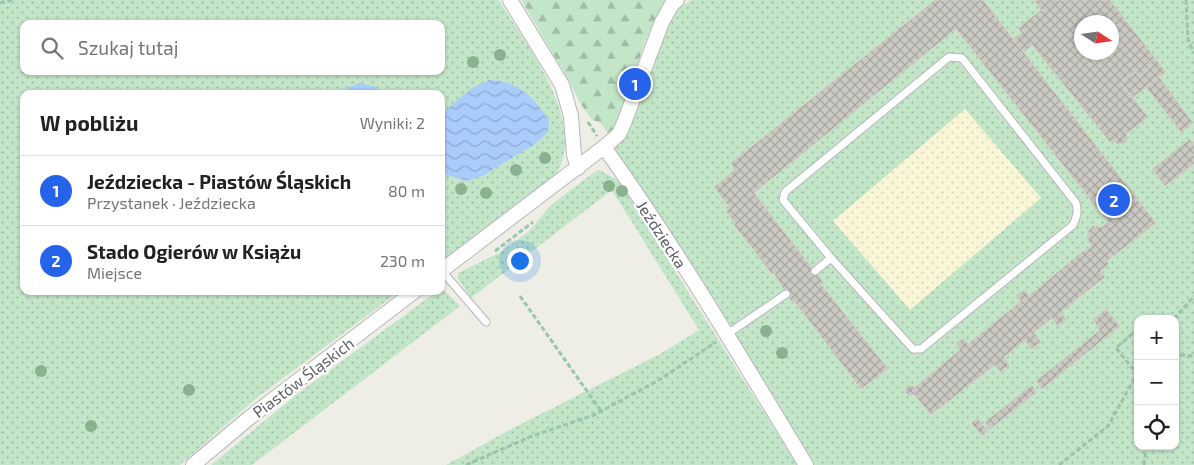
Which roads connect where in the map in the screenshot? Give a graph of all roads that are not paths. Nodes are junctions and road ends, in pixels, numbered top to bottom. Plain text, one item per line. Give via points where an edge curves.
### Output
1 (510, 0) edge
2 (677, 0) edge
3 (604, 147) junction
4 (578, 168) junction
5 (831, 258) junction
6 (445, 269) edge
7 (815, 271) dead end
8 (445, 274) edge
9 (786, 294) dead end
10 (410, 295) edge
11 (486, 322) dead end
12 (726, 334) junction
13 (194, 465) edge
14 (806, 465) edge

1 - 4 street via 562,85 571,116
2 - 3 street via 662,22 619,134
3 - 4 street
3 - 12 street, Jeździecka
4 - 6 street
5 - 5 lane via 783,200 785,192 949,57 962,58 1076,203 1073,225 921,349 912,349
5 - 7 lane
8 - 11 lane
9 - 12 lane
10 - 13 street, Piastów Śląskich via 249,418
12 - 14 street, Jeździecka

